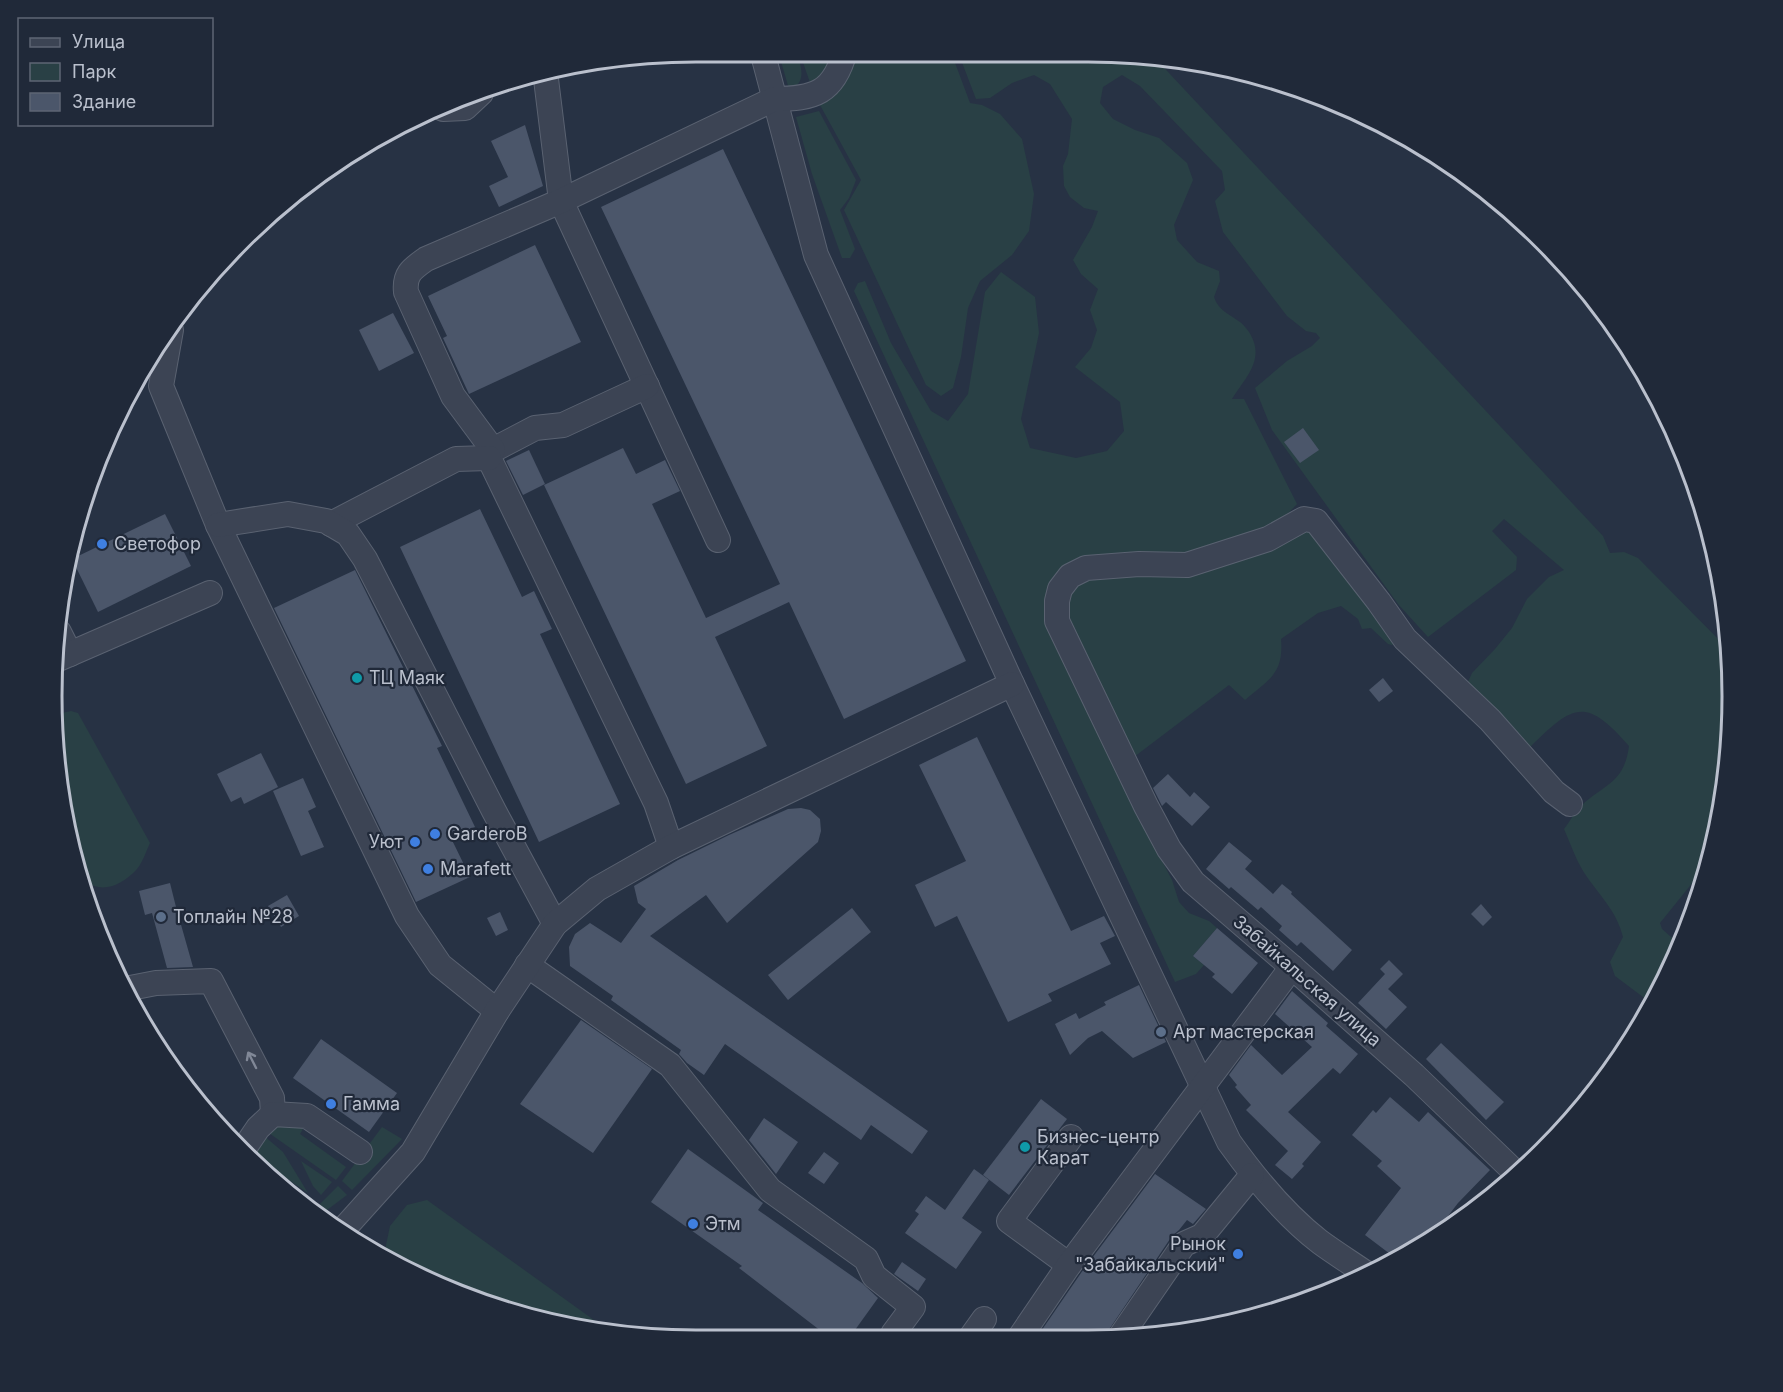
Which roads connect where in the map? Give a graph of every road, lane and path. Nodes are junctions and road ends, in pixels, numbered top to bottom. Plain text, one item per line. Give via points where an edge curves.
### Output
1 (765, 62) edge
2 (842, 62) edge
3 (545, 80) edge
4 (774, 99) junction
5 (561, 201) junction
6 (169, 342) edge
7 (647, 386) junction
8 (491, 454) junction
9 (331, 524) junction
10 (218, 525) junction
11 (718, 540) dead end
12 (210, 593) dead end
13 (63, 657) edge
14 (1012, 684) junction
15 (1570, 804) dead end
16 (671, 847) junction
17 (555, 924) junction
18 (527, 965) junction
19 (1292, 967) junction
20 (133, 988) edge
21 (497, 1011) junction
22 (1203, 1084) junction
23 (273, 1114) junction
24 (1071, 1137) dead end
25 (247, 1145) edge
26 (360, 1152) dead end
27 (1511, 1168) edge
28 (1252, 1175) junction
29 (346, 1226) edge
30 (1069, 1265) junction
31 (1359, 1269) edge
32 (984, 1319) dead end
33 (1126, 1329) edge
34 (896, 1330) edge
35 (976, 1330) edge
36 (1025, 1330) edge

1 - 4 street
2 - 4 street via 826,87 809,97
3 - 5 street
4 - 5 street
4 - 14 street via 816,255
5 - 7 street
5 - 8 street via 426,258 405,282 405,292 453,396
6 - 10 street via 161,386
7 - 8 street via 563,425 535,428
7 - 11 street
8 - 9 street via 456,459
8 - 16 street via 656,803
9 - 10 street via 288,514
9 - 17 street via 348,534 365,560
10 - 21 street via 407,916 440,964
12 - 13 street
14 - 16 street
14 - 22 street
15 - 19 street, Забайкальская улица via 1405,639 1316,521 1304,519 1268,539 1187,565 1086,568 1070,576 1060,589 1057,621 1169,849 1193,882
16 - 17 street via 597,889
17 - 18 street
18 - 21 street
18 - 34 street via 670,1065 770,1190 866,1259 874,1276 913,1307
19 - 22 street
19 - 27 street, Забайкальская улица
23 -> 20 street via 272,1098 211,981 156,983
21 - 29 street via 413,1152
22 - 28 street via 1229,1142
22 - 30 street
23 - 25 street
23 - 26 street via 307,1116
24 - 30 street via 1008,1221
28 - 31 street via 1318,1241
28 - 33 street via 1202,1236 1184,1244
30 - 36 street
32 - 35 street

